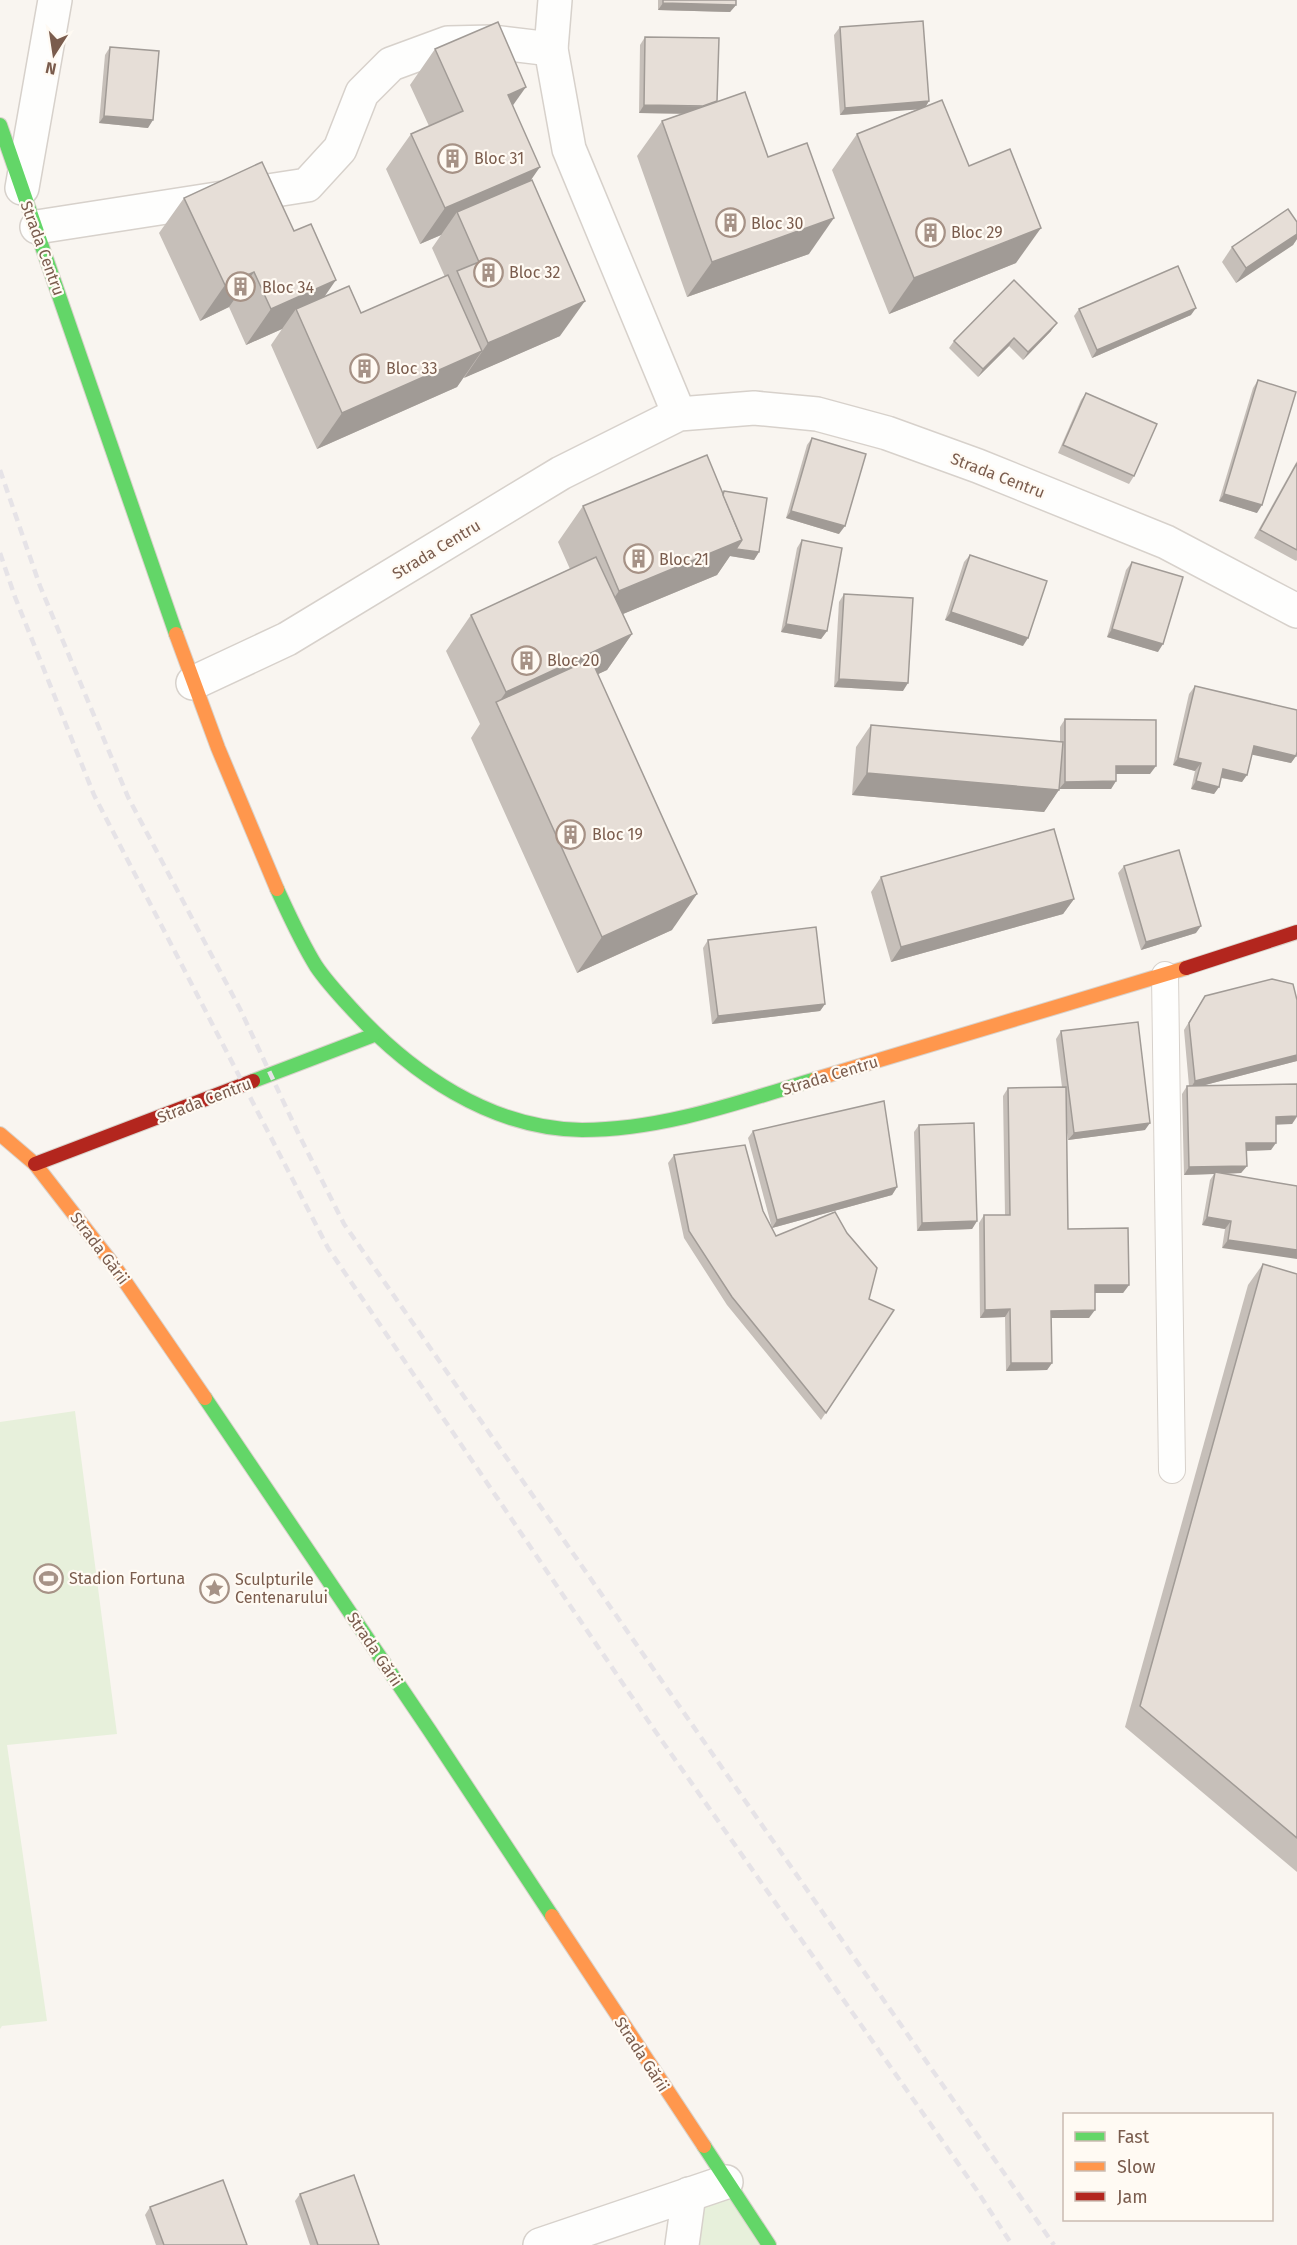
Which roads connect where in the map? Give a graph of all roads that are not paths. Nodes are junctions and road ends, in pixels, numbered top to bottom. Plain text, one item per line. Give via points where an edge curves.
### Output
1 (55, 0) edge
2 (555, 0) edge
3 (551, 49) junction
4 (0, 125) edge
5 (22, 188) junction
6 (37, 227) junction
7 (679, 414) junction
8 (1297, 611) edge
9 (193, 683) junction
10 (1297, 932) edge
11 (1165, 975) junction
12 (374, 1035) junction
13 (0, 1134) edge
14 (35, 1164) junction
15 (1172, 1470) dead end
16 (726, 2182) junction
17 (689, 2194) junction
18 (540, 2245) edge
19 (682, 2245) edge
20 (769, 2245) edge

1 - 5 street
2 - 3 street
3 - 6 street via 493,42 448,43 391,64 362,93 340,149 307,185
3 - 7 street via 569,149
4 - 5 main road, Strada Centru
5 - 6 main road, Strada Centru
6 - 9 main road, Strada Centru
7 - 8 street, Strada Centru via 754,408 817,414 888,433 1166,542
7 - 9 street, Strada Centru via 561,474 287,639
9 - 12 main road, Strada Centru via 279,894 317,967
10 - 11 main road, Strada Centru
11 - 12 main road, Strada Centru via 692,1116 590,1129 549,1127 510,1117 455,1094 411,1066
11 - 15 lane
12 - 14 main road, Strada Centru
13 - 14 main road, Strada Gării
14 - 16 main road, Strada Gării via 144,1308 430,1731
16 - 17 street
16 - 20 main road, Strada Gării
17 - 18 street
17 - 19 street

